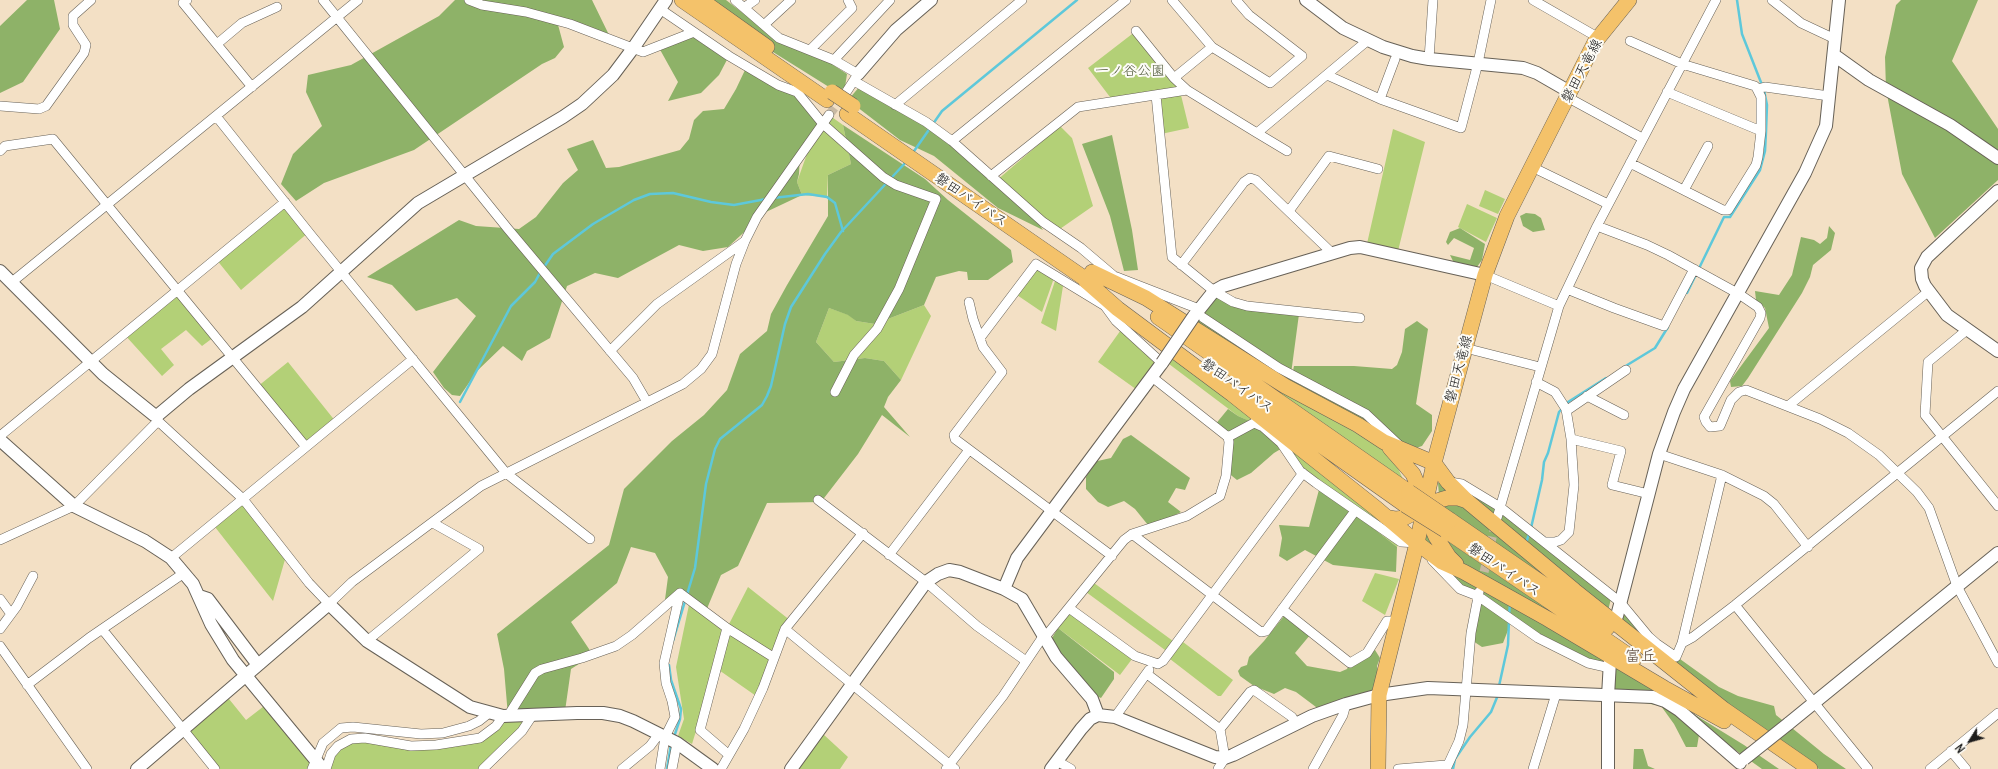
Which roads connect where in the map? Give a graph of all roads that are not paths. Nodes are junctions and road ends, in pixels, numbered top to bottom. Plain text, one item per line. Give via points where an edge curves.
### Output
1 (91, 0) edge
2 (187, 0) edge
3 (323, 0) edge
4 (358, 0) edge
5 (469, 0) edge
6 (682, 0) edge
7 (701, 0) edge
8 (735, 0) edge
9 (755, 0) edge
10 (791, 0) edge
11 (848, 0) edge
12 (890, 0) edge
13 (931, 0) edge
14 (1022, 0) edge
15 (1126, 0) edge
16 (1172, 0) edge
17 (1236, 0) edge
18 (1306, 0) edge
19 (1432, 0) edge
20 (1491, 0) edge
21 (1533, 0) edge
22 (1629, 0) edge
23 (1716, 0) edge
24 (1772, 0) edge
25 (1839, 0) edge
26 (662, 5) edge
27 (277, 7) dead end
28 (745, 7) junction
29 (337, 17) junction
30 (765, 24) junction
31 (1136, 31) dead end
32 (694, 32) junction
33 (1599, 38) junction
34 (1835, 39) junction
35 (1367, 40) junction
36 (1630, 41) dead end
37 (217, 44) junction
38 (634, 47) junction
39 (1212, 47) junction
40 (810, 50) junction
41 (1834, 55) junction
42 (1395, 59) dead end
43 (1429, 59) junction
44 (834, 60) junction
45 (1478, 64) junction
46 (1682, 64) junction
47 (1327, 75) junction
48 (856, 77) junction
49 (1174, 78) junction
50 (252, 87) junction
51 (1187, 90) junction
52 (1757, 90) junction
53 (1667, 92) junction
54 (1156, 95) junction
55 (1568, 95) junction
56 (1829, 96) junction
57 (1380, 99) junction
58 (834, 100) junction
59 (895, 105) junction
60 (0, 106) edge
61 (216, 116) junction
62 (823, 124) junction
63 (1761, 131) junction
64 (1257, 133) junction
65 (1642, 138) junction
66 (952, 141) junction
67 (1708, 146) dead end
68 (0, 151) edge
69 (1287, 152) dead end
70 (1998, 158) edge
71 (1630, 163) junction
72 (1532, 167) junction
73 (1378, 170) dead end
74 (465, 174) junction
75 (992, 176) junction
76 (1684, 190) junction
77 (1998, 191) edge
78 (286, 202) junction
79 (107, 204) junction
80 (1608, 204) junction
81 (1289, 211) junction
82 (1597, 226) junction
83 (745, 241) junction
84 (1332, 253) junction
85 (1181, 265) junction
86 (1694, 269) junction
87 (0, 270) edge
88 (342, 272) junction
89 (1485, 275) junction
90 (1089, 276) junction
91 (12, 282) junction
92 (1568, 289) junction
93 (177, 290) junction
94 (1214, 291) junction
95 (1929, 291) junction
96 (1739, 294) junction
97 (969, 302) dead end
98 (1559, 306) junction
99 (1196, 313) junction
100 (1360, 318) dead end
101 (1968, 329) junction
102 (980, 338) junction
103 (1465, 348) junction
104 (610, 351) junction
105 (1998, 351) edge
106 (232, 358) junction
107 (413, 359) junction
108 (90, 361) junction
109 (1162, 363) junction
110 (1540, 367) junction
111 (1626, 370) dead end
112 (1152, 377) junction
113 (1536, 382) junction
114 (1998, 391) edge
115 (835, 392) dead end
116 (1587, 396) junction
117 (647, 402) junction
118 (1788, 406) junction
119 (1565, 407) junction
120 (1624, 415) dead end
121 (158, 418) junction
122 (0, 436) edge
123 (1941, 436) junction
124 (1228, 437) junction
125 (1571, 439) junction
126 (0, 440) edge
127 (1384, 442) junction
128 (306, 447) junction
129 (969, 450) junction
130 (1404, 451) junction
131 (1659, 454) junction
132 (1434, 463) junction
133 (506, 473) junction
134 (1303, 473) junction
135 (1898, 474) junction
136 (1722, 475) junction
137 (1448, 482) junction
138 (1648, 494) junction
139 (243, 499) junction
140 (818, 500) dead end
141 (1467, 501) junction
142 (1425, 505) junction
143 (74, 506) junction
144 (1998, 506) edge
145 (1500, 507) junction
146 (1051, 510) junction
147 (1355, 511) junction
148 (1386, 517) junction
149 (1497, 518) tunnel mouth
150 (432, 523) junction
151 (863, 534) junction
152 (1132, 534) junction
153 (590, 539) dead end
154 (0, 540) edge
155 (1546, 542) junction
156 (1416, 543) junction
157 (1808, 547) junction
158 (1998, 553) edge
159 (890, 555) junction
160 (1112, 556) junction
161 (171, 558) junction
162 (1464, 572) junction
163 (184, 573) junction
164 (33, 576) dead end
165 (926, 582) junction
166 (1957, 586) junction
167 (1480, 587) tunnel mouth
168 (1004, 589) junction
169 (680, 593) junction
170 (1212, 595) junction
171 (199, 596) junction
172 (1478, 596) junction
173 (0, 599) edge
174 (1620, 602) junction
175 (329, 604) junction
176 (1735, 605) junction
177 (1070, 608) junction
178 (1282, 610) junction
179 (11, 614) junction
180 (1617, 616) dead end
181 (1397, 621) junction
182 (727, 628) junction
183 (0, 629) edge
184 (102, 629) junction
185 (785, 629) junction
186 (1044, 636) junction
187 (367, 641) junction
188 (1682, 643) junction
189 (0, 646) edge
190 (773, 658) junction
191 (1026, 661) junction
192 (1155, 663) junction
193 (1998, 663) edge
194 (1610, 664) joint
195 (258, 665) junction
196 (1147, 674) junction
197 (246, 676) junction
198 (852, 684) junction
199 (27, 685) junction
200 (1465, 690) junction
201 (1556, 694) junction
202 (1379, 695) junction
203 (1608, 696) junction
204 (1814, 702) junction
205 (1346, 704) junction
206 (1998, 713) edge
207 (489, 714) junction
208 (1098, 715) junction
209 (506, 716) junction
210 (532, 716) junction
211 (1725, 716) junction
212 (1114, 718) junction
213 (1296, 724) junction
214 (1220, 729) junction
215 (183, 730) junction
216 (662, 735) junction
217 (677, 743) junction
218 (1951, 752) junction
219 (728, 756) junction
220 (1225, 758) junction
221 (1054, 765) edge
222 (1741, 765) edge
223 (317, 766) edge
224 (1446, 767) edge
225 (951, 768) edge
226 (87, 769) edge
227 (137, 769) edge
228 (215, 769) edge
229 (326, 769) edge
230 (483, 769) edge
231 (622, 769) edge
232 (660, 769) edge
233 (672, 769) edge
234 (713, 769) edge
235 (721, 769) edge
236 (791, 769) edge
237 (1071, 769) edge
238 (1218, 769) edge
239 (1313, 769) edge
240 (1378, 769) edge
241 (1398, 769) edge
242 (1533, 769) edge
243 (1608, 769) edge
244 (1793, 769) edge
245 (1810, 769) edge
246 (1868, 769) edge
247 (1930, 769) edge
248 (1966, 769) edge

1 - 60 street via 73,16 73,25 86,45 84,53 46,106 39,109
2 - 37 street via 184,3
3 - 29 street
4 - 29 street
5 - 38 street via 570,24
6 - 58 main road, 磐田バイパス
7 - 58 main road, 磐田バイパス
8 - 28 street
9 - 28 street
10 - 30 street
11 - 40 street via 852,8
12 - 44 street
13 - 48 street via 896,30
14 - 59 street
15 - 66 street
16 - 39 street
17 - 39 street via 1249,15 1302,56 1270,83
18 - 35 street via 1331,20
19 - 43 street
20 - 45 street
21 - 33 street
22 - 33 main road, 磐田天竜線
23 - 46 street
24 - 34 street via 1801,23
25 - 34 street
26 - 32 street
26 - 38 street
27 - 37 street via 242,23
28 - 30 street
29 - 50 street
29 - 74 street
30 - 40 street via 779,38
31 - 49 street
32 - 38 street via 643,52
32 - 62 street via 735,60 778,85 797,92
33 - 55 main road, 磐田天竜線
34 - 41 street
35 - 43 street via 1412,56
35 - 47 street
36 - 46 street
37 - 50 street
38 - 74 street via 613,75 582,104 563,118
39 - 49 street
40 - 44 street
41 - 56 street
41 - 70 street via 1869,80 1950,125
42 - 57 street
43 - 45 street
44 - 48 street
45 - 55 street via 1523,68 1537,73
45 - 57 street via 1461,128
46 - 52 street via 1755,86
46 - 53 street
47 - 57 street
47 - 64 street
48 - 58 street
48 - 59 street
49 - 51 street
50 - 61 street
51 - 54 street
51 - 64 street
52 - 56 street via 1765,87
52 - 63 street via 1760,97
53 - 63 street
53 - 65 street
54 - 75 street via 1078,106
54 - 85 street via 1172,257
55 - 65 street
55 - 72 main road, 磐田天竜線
56 - 96 street via 1826,126 1816,152
58 - 62 street
58 - 90 main road, 磐田バイパス
59 - 66 street via 926,122
61 - 78 street
61 - 79 street
62 - 83 street via 757,217
62 - 115 street via 883,177 896,185 936,199 899,289 877,329 854,355
63 - 76 street via 1756,165 1728,210 1723,210
64 - 69 street
65 - 71 street
66 - 75 street
67 - 76 street
68 - 79 street via 5,146 53,139
71 - 76 street
71 - 80 street
72 - 80 street
72 - 89 main road, 磐田天竜線 via 1507,216
73 - 81 street via 1329,156
74 - 88 street via 418,203
74 - 104 street
75 - 99 street via 1043,222 1081,248 1114,276
77 - 95 street via 1927,257 1921,268 1922,279
78 - 88 street
78 - 93 street
79 - 91 street
79 - 93 street
80 - 82 street
81 - 84 street
81 - 85 street via 1256,180 1250,178 1244,182
82 - 86 street via 1647,244
82 - 92 street
83 - 104 street via 658,304
83 - 117 street via 736,264 712,354 701,369 683,384
84 - 89 street via 1360,247
84 - 94 street via 1223,286
85 - 94 street
86 - 92 street via 1664,326
86 - 96 street
87 - 91 street
88 - 106 street via 302,307
88 - 107 street
89 - 98 street
89 - 103 main road, 磐田天竜線
90 - 127 main road via 1146,298 1285,386
90 - 148 main road via 1118,309 1232,394
90 - 211 main road, 磐田バイパス, bridge
91 - 108 street
92 - 98 street
93 - 106 street
93 - 108 street
94 - 99 street
94 - 100 street via 1233,302 1247,306
95 - 101 street via 1947,315
95 - 118 street
96 - 118 street via 1758,307 1760,318 1704,417 1706,422 1710,427 1720,426 1731,400 1739,392 1746,390
96 - 131 street via 1684,389
97 - 102 street
98 - 110 street
99 - 109 street, bridge
99 - 130 street via 1279,368 1366,414
101 - 105 street
101 - 123 street via 1928,362 1924,415
102 - 109 street via 1036,264 1105,306 1116,320
102 - 129 street via 983,347 1002,372 954,435 955,439
103 - 110 street
103 - 132 main road, 磐田天竜線
104 - 117 street via 633,378
106 - 121 street via 189,389
106 - 128 street
107 - 128 street
107 - 133 street
108 - 121 street
108 - 122 street
109 - 112 street
110 - 113 street
111 - 116 street
112 - 124 street
112 - 146 street
113 - 119 street via 1555,392
113 - 145 street
114 - 123 street
116 - 119 street
116 - 120 street
117 - 133 street
118 - 135 street via 1848,433 1879,455
119 - 125 street
121 - 139 street
121 - 143 street
123 - 135 street
123 - 144 street
124 - 134 street via 1254,423 1264,427 1281,443
124 - 152 street via 1226,476 1220,496 1187,516
125 - 138 street via 1621,451 1612,484
125 - 155 street via 1574,485 1570,526 1566,536 1561,540
126 - 143 street
127 - 130 main road
127 - 142 main road via 1413,474
128 - 139 street
129 - 146 street
129 - 159 street
130 - 132 main road
131 - 136 street
131 - 138 street
132 - 137 main road
132 - 142 main road, 磐田天竜線
133 - 150 street via 481,486
133 - 153 street
134 - 147 street
134 - 170 street
135 - 157 street
135 - 166 street via 1929,508
136 - 157 street via 1764,496 1774,504
136 - 188 street
137 - 141 main road
137 - 145 street via 1462,484
138 - 174 street
139 - 161 street
139 - 175 street via 309,583
140 - 151 street
141 - 142 main road via 1447,498
141 - 211 main road
142 - 148 main road via 1404,518
142 - 156 main road, 磐田天竜線
142 - 162 main road via 1432,530 1442,548
143 - 154 street
143 - 161 street via 145,541
145 - 149 street
145 - 155 street
146 - 160 street
146 - 168 street via 1017,558
147 - 156 street via 1401,542
147 - 178 street
148 - 156 main road
150 - 175 street via 352,582
150 - 187 street via 479,549
151 - 159 street
151 - 185 street
152 - 160 street
152 - 170 street
155 - 174 street
156 - 162 main road via 1442,562
156 - 172 street via 1460,589
156 - 181 main road, 磐田天竜線
157 - 176 street
158 - 166 street
159 - 165 street
160 - 177 street
161 - 163 street
162 - 211 main road via 1664,688
163 - 171 street
163 - 184 street
164 - 179 street
165 - 168 street via 949,570
165 - 191 street via 977,626
165 - 198 street
166 - 193 street
166 - 204 street
167 - 172 street
168 - 186 street via 1022,599
169 - 182 street
169 - 209 street via 616,646 535,673
169 - 216 street via 664,663 666,683 675,717
170 - 178 street via 1261,632 1266,631
170 - 192 street via 1163,662
171 - 195 street via 208,599
171 - 197 street via 211,624
172 - 194 street via 1538,638 1570,656 1588,663
172 - 200 street
173 - 179 street
174 - 180 street
174 - 188 street via 1657,644 1676,657
175 - 187 street
175 - 195 street
176 - 188 street
176 - 204 street
177 - 186 street
177 - 192 street via 1135,656
178 - 181 street via 1350,663 1367,654 1387,621
179 - 183 street
181 - 202 main road, 磐田天竜線
182 - 190 street
182 - 219 street via 700,730
184 - 199 street
184 - 215 street
185 - 190 street
185 - 198 street
186 - 191 street
186 - 208 street via 1056,657 1092,699
187 - 207 street via 454,699
189 - 199 street
190 - 219 street via 763,688
191 - 225 street via 1004,696
192 - 196 street
194 - 203 street
195 - 197 street
196 - 212 street
196 - 214 street
197 - 215 street
197 - 223 street
198 - 225 street
198 - 236 street
199 - 226 street
200 - 201 street
200 - 202 street via 1428,688
200 - 224 street via 1459,741
201 - 203 street
201 - 242 street
202 - 205 street
202 - 240 main road, 磐田天竜線
203 - 222 street via 1654,697 1666,701
203 - 243 street
204 - 222 street, bridge
204 - 246 street
205 - 213 street
205 - 239 street via 1343,715
206 - 218 street
207 - 209 street
207 - 223 street via 469,726 443,733 421,734 353,726 341,728 323,743
208 - 212 street
208 - 221 street via 1081,729
209 - 210 street
209 - 229 street via 480,738 411,746 365,738 351,739 338,746 331,754
210 - 216 street via 602,713 633,721
210 - 230 street via 522,731
211 - 244 main road, 磐田バイパス
211 - 245 main road, 磐田バイパス
212 - 220 street via 1215,757
213 - 214 street via 1292,717 1254,690
213 - 220 street
214 - 220 street
215 - 227 street
215 - 228 street
216 - 217 street
216 - 231 street
216 - 232 street
217 - 233 street
217 - 234 street
218 - 247 street
218 - 248 street
219 - 235 street
220 - 238 street
221 - 237 street
224 - 241 street

